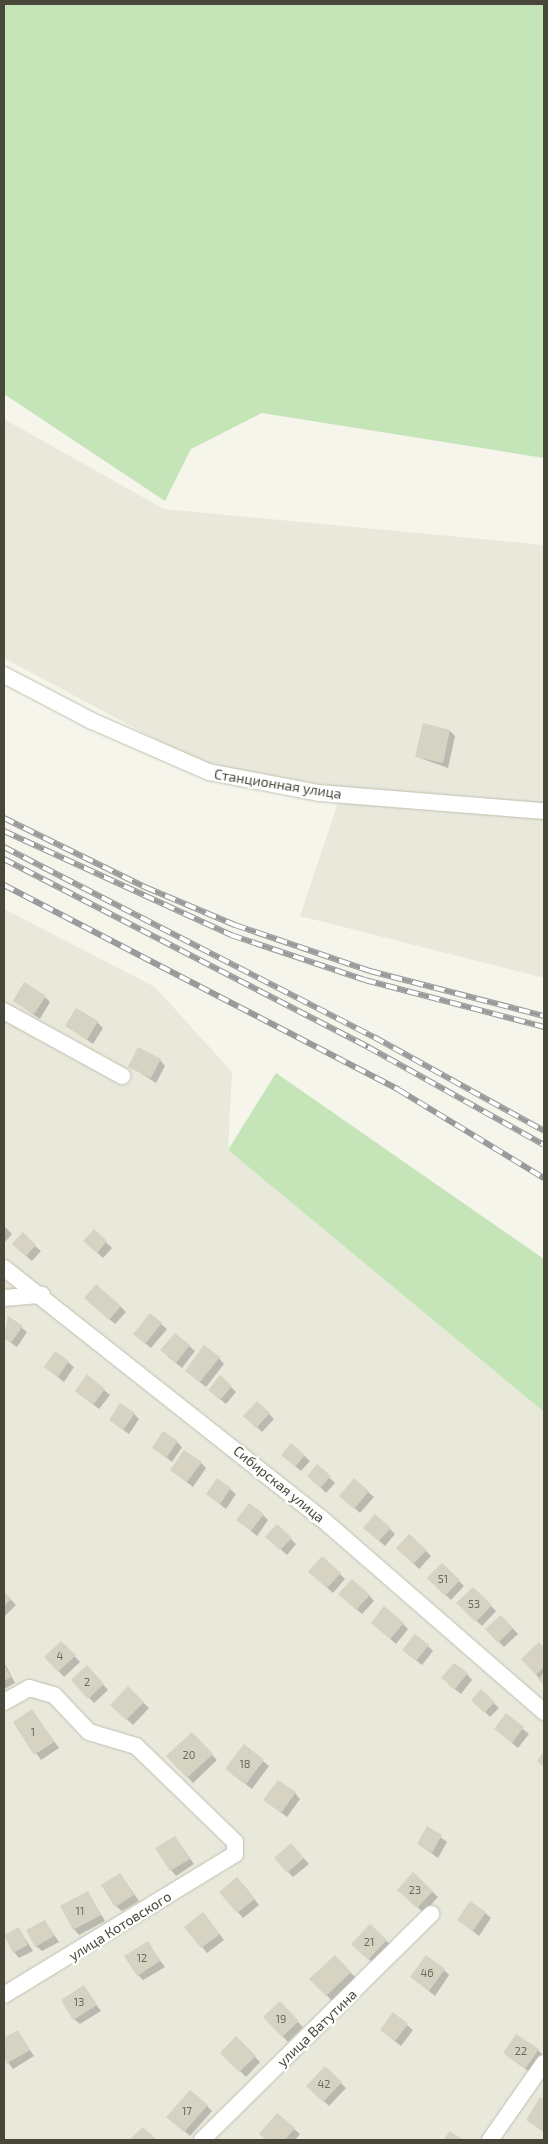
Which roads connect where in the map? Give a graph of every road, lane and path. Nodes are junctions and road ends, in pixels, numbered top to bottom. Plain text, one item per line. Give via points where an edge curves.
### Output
1 (4, 675) edge
2 (544, 811) edge
3 (4, 1011) edge
4 (122, 1076) dead end
5 (4, 1268) edge
6 (42, 1295) junction
7 (4, 1298) edge
8 (4, 1702) edge
9 (544, 1712) edge
10 (431, 1914) dead end
11 (4, 1995) edge
12 (544, 2063) edge
13 (202, 2140) edge
14 (490, 2140) edge

1 - 2 street, Станционная улица via 92,721 209,772 319,793
3 - 4 street
5 - 6 street, Сибирская улица
6 - 7 street
6 - 9 street, Сибирская улица via 321,1518
8 - 11 street, улица Котовского via 29,1688 54,1695 89,1732 136,1746 235,1842 235,1854
10 - 13 street, улица Ватутина
12 - 14 street

